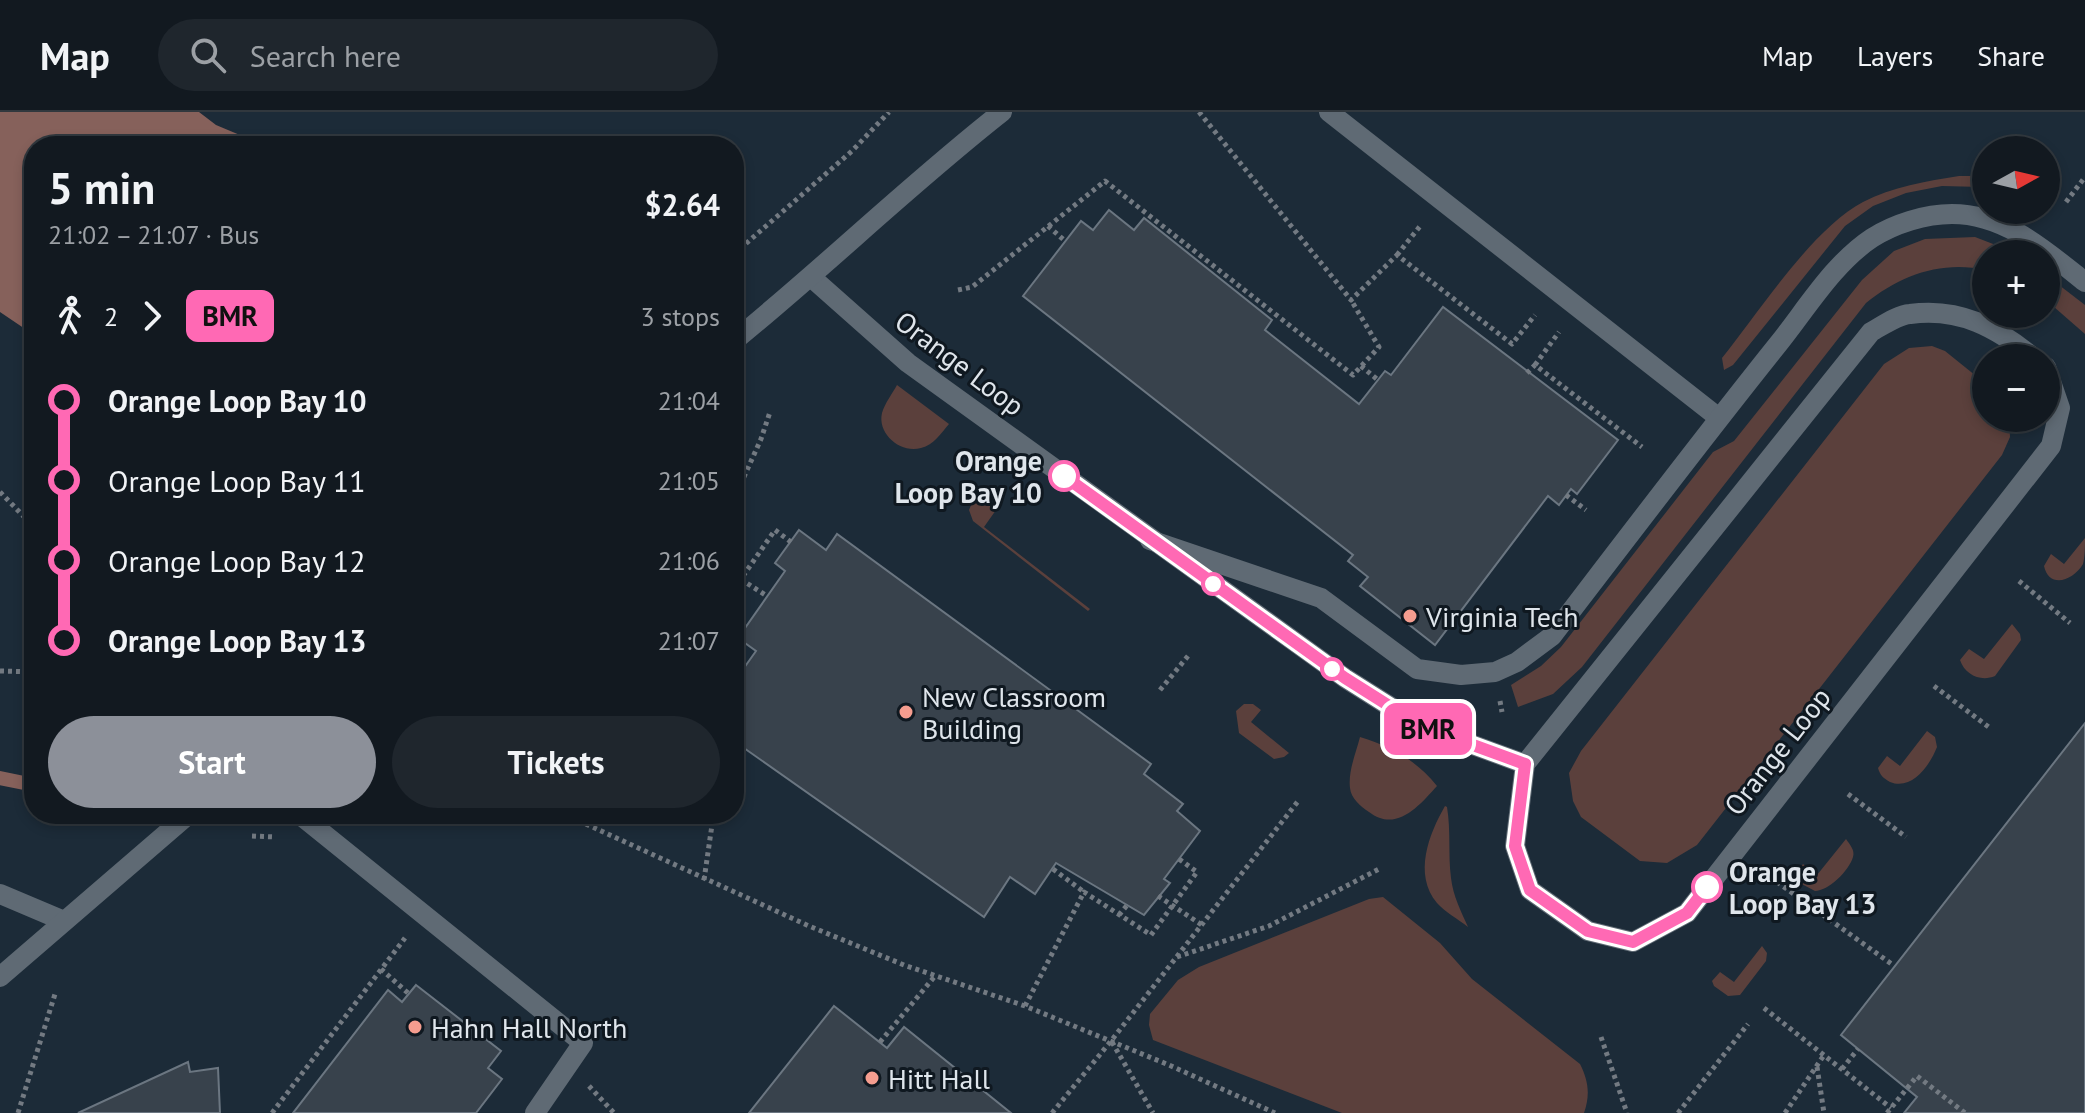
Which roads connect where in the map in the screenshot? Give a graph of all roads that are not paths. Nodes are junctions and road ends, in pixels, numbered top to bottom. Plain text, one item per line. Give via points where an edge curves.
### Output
1 (1002, 112) edge
2 (1329, 112) edge
3 (811, 277) junction
4 (2085, 282) edge
5 (744, 333) edge
6 (2017, 344) edge
7 (1719, 418) junction
8 (2054, 432) edge
9 (1150, 540) junction
10 (1525, 764) junction
11 (177, 824) edge
12 (311, 824) edge
13 (0, 894) edge
14 (64, 921) junction
15 (0, 977) edge
16 (535, 1113) edge

1 - 3 street
2 - 7 street
3 - 5 street
3 - 9 street, Orange Loop via 908,363
4 - 7 street via 2029,239 1996,222 1952,214 1914,219 1871,239 1841,266
6 - 10 street via 1960,314 1907,314 1871,332
7 - 9 street via 1552,636 1495,672 1461,675 1417,669 1321,598
8 - 10 street, Orange Loop via 2051,446 1687,913 1633,942 1588,931 1530,890 1515,846
9 - 10 street, Orange Loop via 1421,726
11 - 14 street
12 - 16 street via 583,1043
13 - 14 street
14 - 15 street

